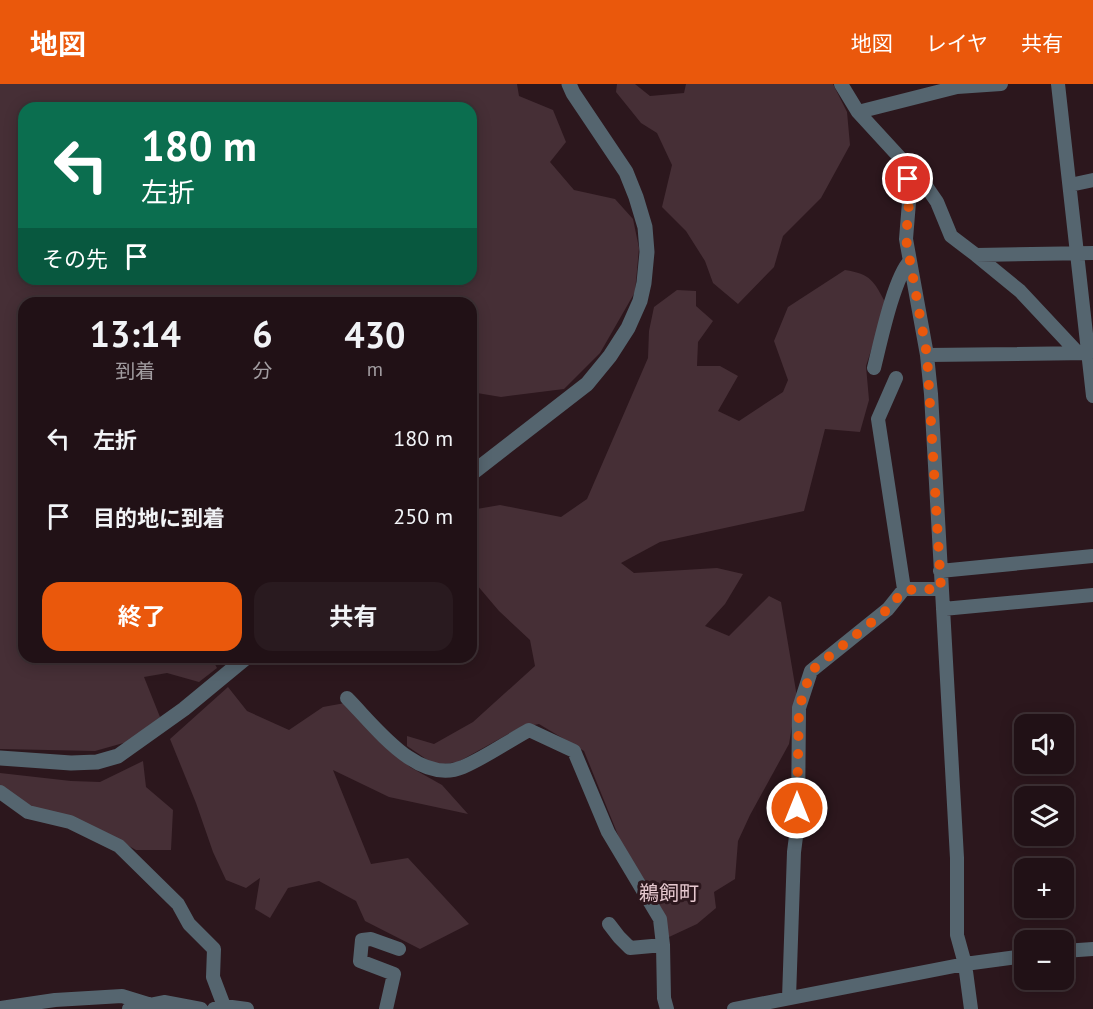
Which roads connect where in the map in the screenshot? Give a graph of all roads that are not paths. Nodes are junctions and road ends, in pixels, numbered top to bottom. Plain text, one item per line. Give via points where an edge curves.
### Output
1 (569, 84) edge
2 (841, 84) edge
3 (1001, 84) edge
4 (1058, 84) edge
5 (858, 112) junction
6 (908, 179) junction
7 (1093, 180) edge
8 (1070, 184) junction
9 (1093, 253) edge
10 (1078, 254) junction
11 (976, 255) junction
12 (910, 261) junction
13 (1083, 353) junction
14 (927, 355) junction
15 (874, 368) dead end
16 (896, 378) dead end
17 (1093, 396) edge
18 (477, 469) edge
19 (1093, 556) edge
20 (940, 572) junction
21 (941, 589) junction
22 (904, 590) junction
23 (1093, 595) edge
24 (943, 609) junction
25 (241, 663) edge
26 (347, 698) dead end
27 (2, 756) edge
28 (0, 792) edge
29 (609, 924) dead end
30 (663, 945) junction
31 (1093, 949) edge
32 (399, 950) dead end
33 (1074, 950) edge
34 (1014, 957) edge
35 (965, 964) junction
36 (789, 998) junction
37 (148, 1004) junction
38 (0, 1008) edge
39 (219, 1008) edge
40 (129, 1009) edge
41 (201, 1009) edge
42 (247, 1009) edge
43 (386, 1009) edge
44 (667, 1009) edge
45 (734, 1009) edge
46 (971, 1009) edge

1 - 18 street via 626,172 636,198 646,244 640,301 610,356 587,384
2 - 5 street
3 - 5 street via 957,87
4 - 8 street
5 - 6 street via 903,161
6 - 11 street via 926,186 951,236
6 - 12 street via 906,239
7 - 8 street
8 - 10 street
9 - 10 street
10 - 11 street
10 - 13 street
11 - 13 street via 1020,291
12 - 14 street
12 - 15 street via 891,303
13 - 14 street
13 - 17 street
14 - 20 street
16 - 22 street via 878,419
19 - 20 street
20 - 21 street
21 - 22 street
21 - 24 street
22 - 36 street via 888,609 811,671 799,708
23 - 24 street
24 - 35 street via 957,858 957,935
25 - 27 street via 118,756 70,763
26 - 30 street via 396,748 425,768 446,771 462,767 529,730 574,751 608,832 660,919
28 - 39 street via 28,812 70,822 119,846 178,904 189,924 214,949 213,977
29 - 30 street via 630,948
30 - 44 street via 663,998
31 - 33 street
32 - 43 street via 371,939 362,940 360,961 394,974
34 - 35 street
35 - 36 street
35 - 46 street
36 - 45 street
37 - 38 street via 122,996
37 - 40 street
37 - 41 street via 164,1002
39 - 42 street

